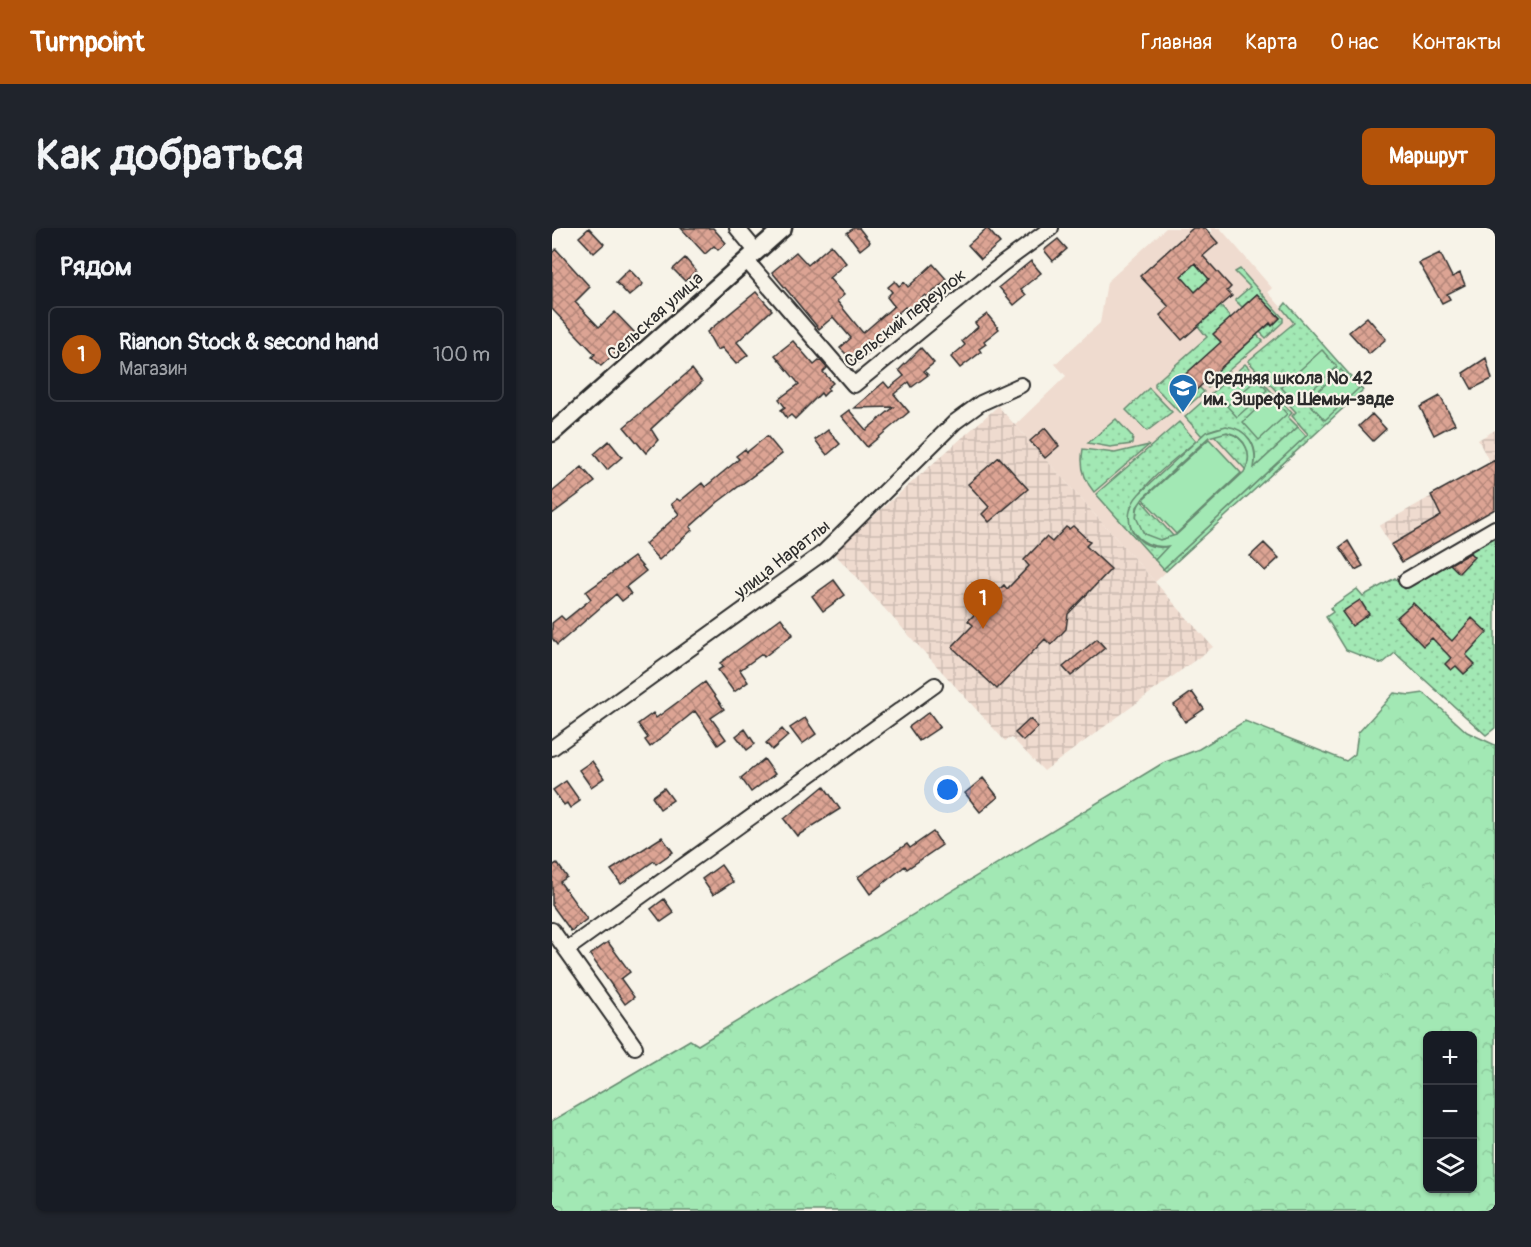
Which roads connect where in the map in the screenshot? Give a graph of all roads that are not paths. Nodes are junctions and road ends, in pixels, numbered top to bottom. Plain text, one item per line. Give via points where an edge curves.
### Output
1 (737, 228) edge
2 (783, 228) edge
3 (1052, 228) edge
4 (751, 255) junction
5 (1021, 385) dead end
6 (552, 433) edge
7 (1495, 528) edge
8 (1406, 580) dead end
9 (935, 685) dead end
10 (552, 748) edge
11 (552, 930) edge
12 (566, 950) junction
13 (635, 1047) dead end

1 - 4 street
2 - 4 main road, Сельская улица
3 - 4 street, Сельский переулок via 854,385
4 - 6 main road, Сельская улица
5 - 10 street, улица Наратлы via 981,403 955,422 824,552
7 - 8 street
9 - 12 street
11 - 12 street
12 - 13 street

